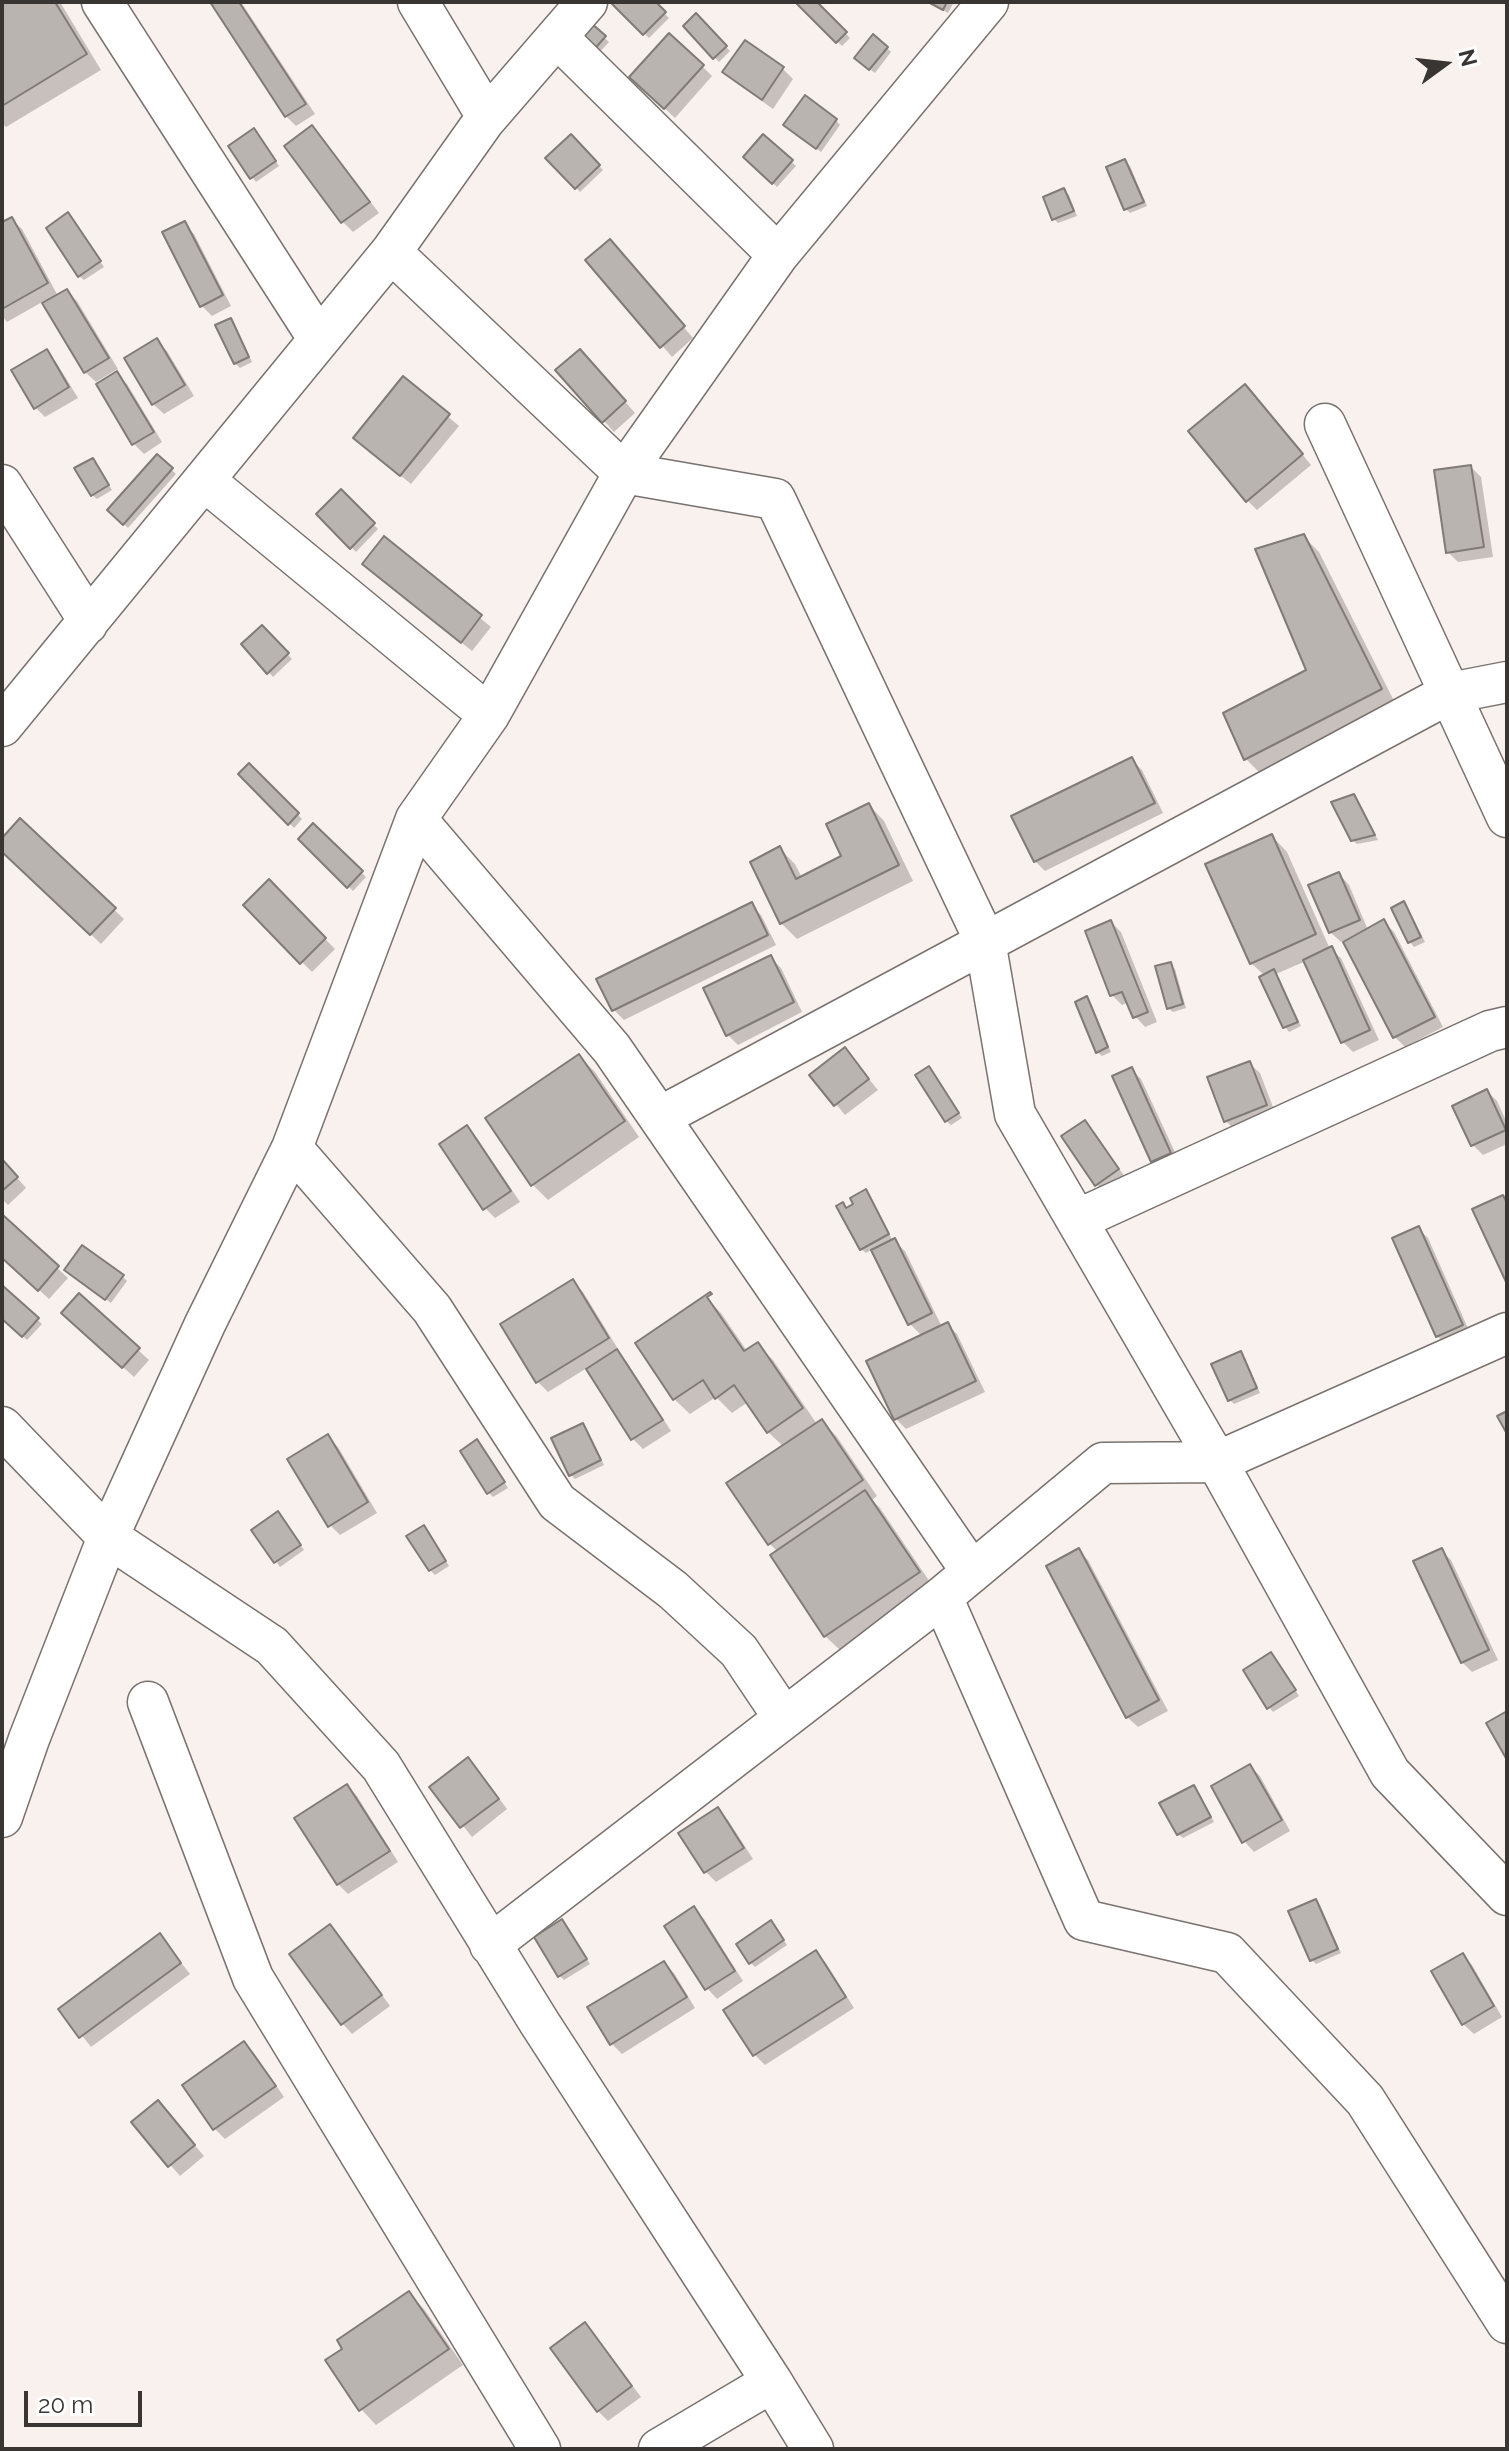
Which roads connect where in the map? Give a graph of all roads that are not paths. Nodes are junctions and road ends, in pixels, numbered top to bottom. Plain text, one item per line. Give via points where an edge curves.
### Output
1 (102, 2) edge
2 (418, 2) edge
3 (587, 2) edge
4 (988, 2) edge
5 (557, 37) junction
6 (484, 121) junction
7 (391, 252) junction
8 (778, 255) junction
9 (318, 338) junction
10 (1325, 424) dead end
11 (624, 473) junction
12 (205, 481) junction
13 (2, 485) edge
14 (87, 624) junction
15 (1507, 682) edge
16 (1450, 693) junction
17 (489, 715) junction
18 (2, 726) edge
19 (1507, 817) edge
20 (416, 819) junction
21 (985, 941) junction
22 (1507, 1027) edge
23 (660, 1117) junction
24 (292, 1148) junction
25 (1077, 1220) junction
26 (1507, 1333) edge
27 (2, 1427) edge
28 (1217, 1462) junction
29 (108, 1537) junction
30 (972, 1572) junction
31 (942, 1597) junction
32 (148, 1702) dead end
33 (784, 1718) junction
34 (16, 1730) edge
35 (2, 1817) edge
36 (1507, 1895) edge
37 (490, 1945) junction
38 (1507, 2323) edge
39 (772, 2382) junction
40 (540, 2449) edge
41 (659, 2449) edge
42 (813, 2449) edge

1 - 9 street
2 - 6 street via 483,110
3 - 5 street
4 - 8 street
5 - 6 street
5 - 8 street
6 - 7 street
7 - 9 street
7 - 11 street
8 - 11 street
9 - 12 street
10 - 16 street
11 - 17 street
11 - 21 street via 775,499
12 - 14 street
12 - 17 street
13 - 14 street
14 - 18 street
15 - 16 street
16 - 19 street
16 - 21 street
17 - 20 street
20 - 23 street via 612,1049
20 - 24 street
21 - 23 street
21 - 25 street via 1015,1114
22 - 25 street
23 - 30 street
24 - 29 street
24 - 33 street via 432,1309 557,1502 673,1590 739,1651
25 - 28 street
26 - 28 street
27 - 29 street
28 - 30 street via 1103,1463
28 - 36 street via 1390,1773
29 - 34 street
29 - 37 street via 272,1646 381,1766
30 - 31 street
31 - 33 street
31 - 38 street via 1084,1920 1227,1953 1365,2100
32 - 40 street via 253,1978
33 - 37 street
34 - 35 street
37 - 39 street
39 - 41 street
39 - 42 street

